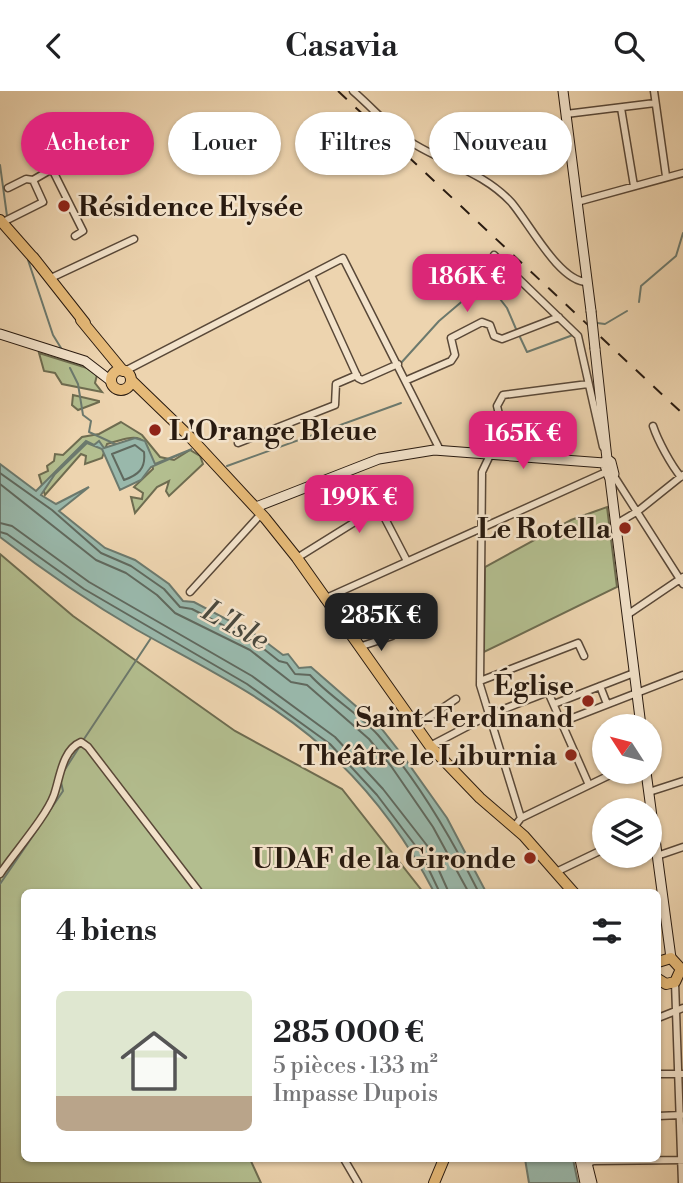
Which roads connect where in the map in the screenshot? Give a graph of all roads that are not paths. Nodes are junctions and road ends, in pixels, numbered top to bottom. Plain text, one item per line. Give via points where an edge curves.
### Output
1 (354, 91) edge
2 (563, 91) edge
3 (654, 91) edge
4 (655, 103) junction
5 (621, 107) junction
6 (566, 112) edge
7 (572, 113) edge
8 (572, 162) edge
9 (683, 173) edge
10 (666, 176) junction
11 (33, 180) junction
12 (634, 186) junction
13 (8, 188) dead end
14 (577, 202) junction
15 (3, 221) edge
16 (75, 236) dead end
17 (134, 240) dead end
18 (494, 255) dead end
19 (49, 274) junction
20 (311, 275) junction
21 (587, 282) junction
22 (559, 317) junction
23 (0, 334) edge
24 (398, 364) junction
25 (357, 375) junction
26 (120, 376) junction
27 (407, 380) junction
28 (588, 384) junction
29 (653, 426) dead end
30 (238, 443) dead end
31 (440, 450) junction
32 (491, 453) junction
33 (509, 455) junction
34 (608, 467) junction
35 (680, 478) edge
36 (683, 488) edge
37 (259, 510) junction
38 (638, 511) junction
39 (616, 524) junction
40 (483, 527) junction
41 (297, 558) junction
42 (407, 561) junction
43 (682, 580) edge
44 (191, 592) dead end
45 (324, 599) junction
46 (627, 615) junction
47 (391, 636) dead end
48 (359, 647) junction
49 (584, 656) dead end
50 (634, 673) junction
51 (682, 677) edge
52 (480, 681) junction
53 (600, 686) junction
54 (636, 693) junction
55 (456, 699) dead end
56 (554, 704) junction
57 (607, 704) junction
58 (491, 714) junction
59 (639, 714) edge
60 (562, 722) junction
61 (416, 726) junction
62 (430, 746) junction
63 (683, 781) edge
64 (592, 784) edge
65 (648, 784) edge
66 (589, 785) junction
67 (649, 792) junction
68 (649, 798) edge
69 (520, 818) junction
70 (514, 827) junction
71 (683, 847) edge
72 (662, 854) edge
73 (592, 855) edge
74 (658, 868) edge
75 (556, 872) junction
76 (0, 874) edge
77 (197, 889) edge
78 (568, 889) edge
79 (673, 958) edge
80 (679, 978) edge
81 (661, 982) edge
82 (679, 1009) edge
83 (661, 1017) edge
84 (680, 1047) edge
85 (661, 1074) edge
86 (681, 1074) edge
87 (681, 1115) edge
88 (661, 1116) edge
89 (661, 1160) edge
90 (682, 1160) edge
91 (346, 1162) edge
92 (442, 1162) edge
93 (584, 1162) edge
94 (585, 1162) edge
95 (358, 1183) edge
96 (434, 1183) edge
97 (585, 1183) edge
98 (592, 1183) edge
99 (682, 1183) edge

1 - 21 street via 412,143 501,191 558,264
2 - 6 main road
3 - 4 street
4 - 5 street
4 - 10 street
5 - 7 street
5 - 12 street
8 - 14 main road
9 - 10 street
10 - 12 street
11 - 13 street
11 - 15 street via 43,202
11 - 16 street via 52,169 83,232
12 - 14 street
14 - 21 main road
15 - 19 main road
17 - 19 street
18 - 22 street
19 - 26 main road
20 - 24 street via 343,258
20 - 25 street
20 - 26 street
21 - 34 main road, bridge
22 - 27 street via 502,339 482,322 451,338 455,355 451,361
22 - 28 street via 578,336
23 - 26 main road
24 - 25 street via 362,380
24 - 27 street
25 - 30 street via 335,384 335,405
26 - 37 main road via 162,410
27 - 31 street
28 - 33 street via 503,395 497,406
28 - 34 street
29 - 35 street
31 - 32 main road
31 - 37 main road via 379,459
32 - 33 main road
32 - 40 street via 482,472
33 - 34 main road
34 - 38 street
34 - 39 main road
34 - 40 street
35 - 36 street
35 - 38 street
37 - 41 main road
37 - 44 street
38 - 39 street
38 - 43 street
39 - 46 main road
40 - 42 street
40 - 52 street
41 - 42 street via 379,507
41 - 45 main road
42 - 45 street
43 - 46 street
45 - 48 main road
46 - 50 main road
47 - 48 street
48 - 61 main road
49 - 52 street via 578,643
50 - 53 street
50 - 54 main road
51 - 54 street
52 - 58 street
53 - 56 street
53 - 57 street
54 - 57 street
54 - 59 main road
55 - 61 street
56 - 58 street via 548,692
56 - 60 street
57 - 60 street
58 - 62 street
58 - 69 street
60 - 66 street
61 - 62 main road
62 - 70 main road
63 - 67 street
64 - 66 street
65 - 67 main road
66 - 69 street
67 - 68 main road
69 - 70 street
70 - 75 main road
71 - 72 street
73 - 75 street
74 - 79 main road
75 - 78 main road
76 - 77 street via 52,799 58,774 81,742
79 - 80 main road
80 - 81 main road
80 - 82 street
82 - 83 street
82 - 84 street
84 - 86 street
85 - 86 street
86 - 87 street
87 - 88 street
87 - 90 street
89 - 90 street
90 - 99 street
91 - 95 street
92 - 96 main road
93 - 97 main road
94 - 98 main road

